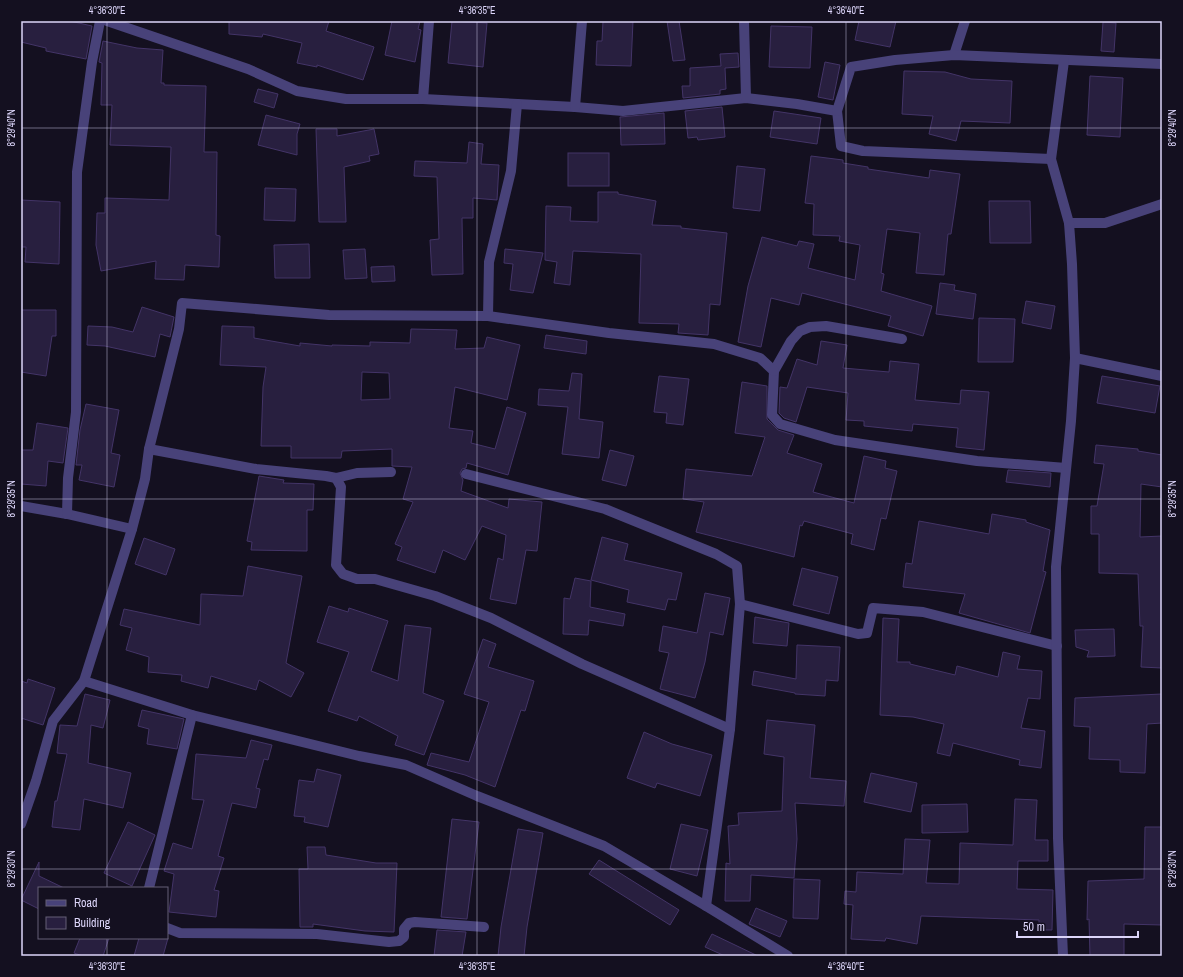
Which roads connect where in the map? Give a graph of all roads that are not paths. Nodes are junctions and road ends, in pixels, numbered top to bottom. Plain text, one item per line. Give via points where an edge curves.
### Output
1 (100, 21) edge
2 (107, 21) edge
3 (429, 21) edge
4 (582, 21) edge
5 (744, 21) edge
6 (966, 21) edge
7 (954, 55) junction
8 (1064, 61) junction
9 (1162, 64) edge
10 (746, 98) junction
11 (423, 99) junction
12 (517, 104) junction
13 (575, 107) junction
14 (837, 111) junction
15 (1051, 159) junction
16 (1162, 204) edge
17 (1069, 223) junction
18 (488, 316) junction
19 (902, 339) dead end
20 (1075, 358) junction
21 (774, 371) junction
22 (1162, 376) edge
23 (149, 449) junction
24 (1066, 468) junction
25 (391, 472) dead end
26 (466, 474) dead end
27 (336, 478) junction
28 (21, 506) edge
29 (66, 514) junction
30 (132, 529) junction
31 (740, 604) junction
32 (1057, 646) junction
33 (84, 681) junction
34 (192, 715) junction
35 (730, 729) junction
36 (21, 824) edge
37 (149, 887) edge
38 (706, 906) junction
39 (484, 927) dead end
40 (168, 928) edge
41 (788, 956) edge
42 (1063, 956) edge

1 - 29 street via 77,172 76,412
2 - 11 street via 248,69 296,91 346,99
3 - 11 street
4 - 13 street
5 - 10 street
6 - 7 street
7 - 8 street
7 - 14 street via 851,67
8 - 9 street
8 - 15 street
10 - 13 street via 623,111
10 - 14 street
11 - 12 street
12 - 13 street
12 - 18 street via 510,171 489,262
14 - 15 street via 841,146 863,151
15 - 17 street
16 - 17 street via 1105,223
17 - 20 street
18 - 21 street via 714,344 760,358
18 - 23 street via 329,315 182,303 179,328
19 - 21 street via 826,326 810,327 800,331 791,341
20 - 22 street
20 - 24 street
21 - 24 street via 772,414 780,424 835,440 977,461
23 - 27 street via 256,469
23 - 30 street via 145,479
24 - 32 street via 1056,567
25 - 27 street via 357,473
26 - 31 street via 605,509 716,554 736,566
27 - 35 street via 341,487 336,565 343,574 357,579 375,579 435,596 491,618 582,664
28 - 29 street
29 - 30 street
30 - 33 street
31 - 32 street via 858,634 866,633 873,608 923,612
31 - 35 street
32 - 42 street via 1058,838
33 - 34 street
33 - 36 street via 53,721
34 - 37 street
34 - 38 street via 406,765 604,846
35 - 38 street
38 - 41 street
39 - 40 street via 414,922 409,923 404,929 404,937 399,941 389,942 317,934 180,933

